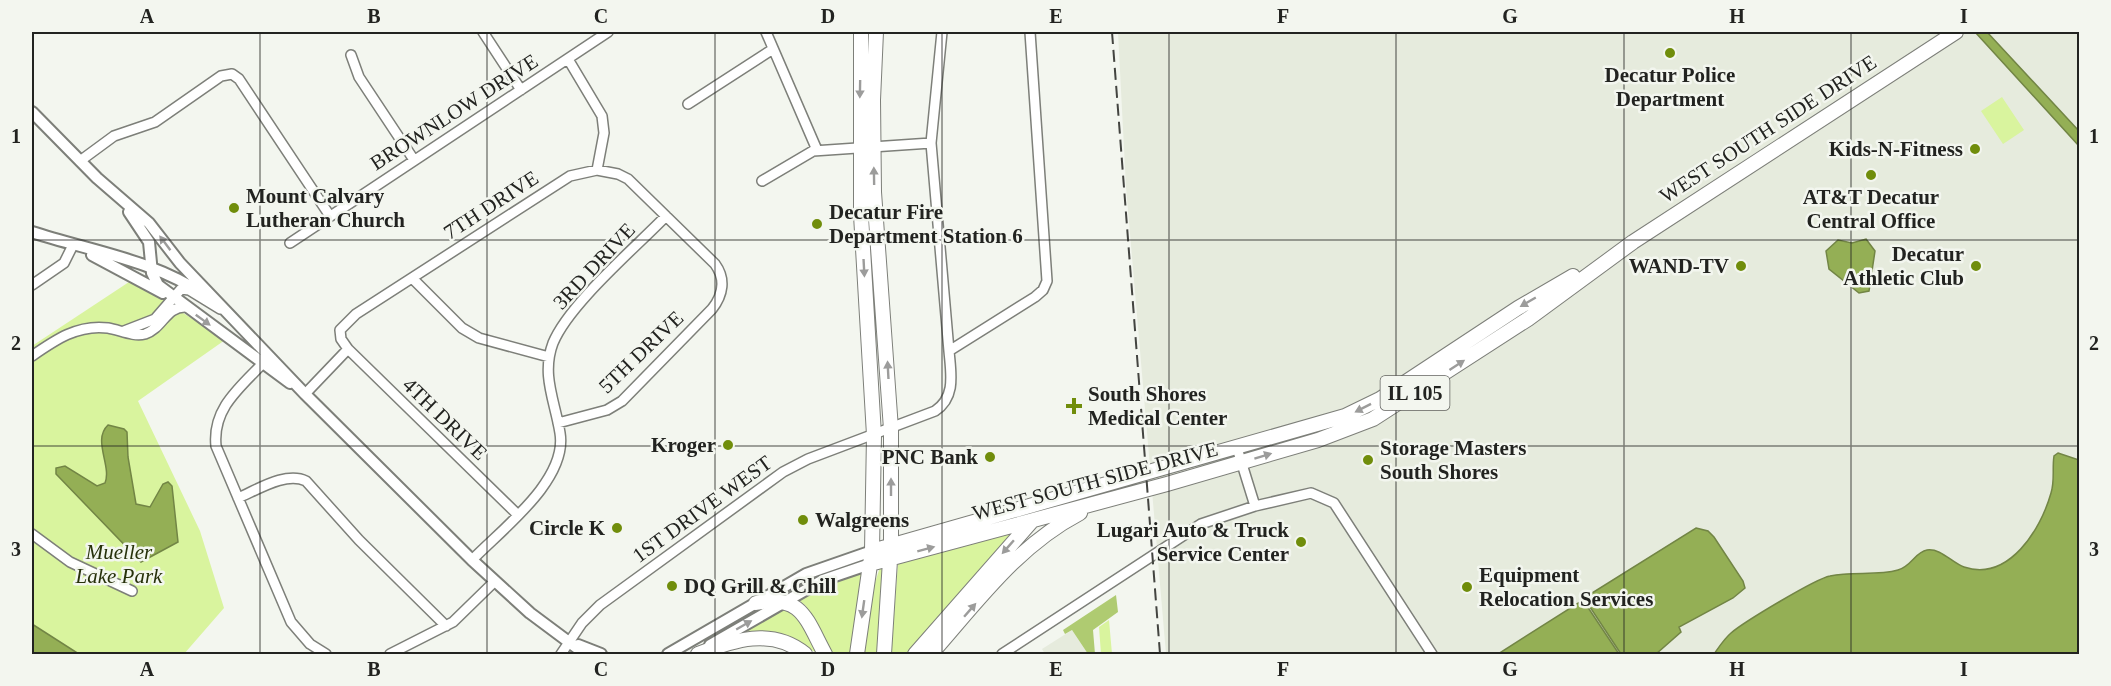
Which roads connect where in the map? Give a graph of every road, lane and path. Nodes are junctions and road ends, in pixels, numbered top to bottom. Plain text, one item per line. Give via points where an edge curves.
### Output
1 (483, 32) edge
2 (766, 32) edge
3 (861, 32) edge
4 (876, 32) edge
5 (942, 32) edge
6 (1030, 32) edge
7 (1956, 32) edge
8 (603, 33) edge
9 (774, 50) junction
10 (351, 54) dead end
11 (568, 59) junction
12 (521, 90) junction
13 (688, 104) dead end
14 (32, 112) edge
15 (931, 143) junction
16 (866, 147) junction
17 (817, 150) junction
18 (414, 160) junction
19 (80, 161) junction
20 (597, 170) junction
21 (97, 178) junction
22 (762, 181) dead end
23 (330, 216) junction
24 (666, 216) junction
25 (32, 232) edge
26 (1633, 242) junction
27 (290, 243) dead end
28 (73, 245) junction
29 (151, 251) junction
30 (135, 262) junction
31 (152, 268) junction
32 (412, 278) junction
33 (721, 278) joint
34 (32, 285) edge
35 (172, 297) junction
36 (186, 308) junction
37 (235, 318) junction
38 (123, 331) junction
39 (348, 349) junction
40 (950, 351) junction
41 (271, 355) junction
42 (32, 356) edge
43 (549, 357) junction
44 (262, 365) junction
45 (305, 394) junction
46 (558, 423) junction
47 (891, 429) junction
48 (874, 435) junction
49 (1237, 448) junction
50 (1242, 462) junction
51 (1135, 492) junction
52 (1067, 495) junction
53 (238, 498) junction
54 (1255, 506) junction
55 (517, 514) junction
56 (1033, 520) junction
57 (32, 534) edge
58 (891, 552) junction
59 (871, 557) junction
60 (472, 560) junction
61 (494, 582) junction
62 (132, 591) dead end
63 (785, 601) junction
64 (756, 603) junction
65 (446, 626) junction
66 (570, 641) junction
67 (407, 647) junction
68 (326, 654) edge
69 (390, 654) edge
70 (415, 654) edge
71 (561, 654) edge
72 (585, 654) edge
73 (602, 654) edge
74 (670, 654) edge
75 (696, 654) edge
76 (805, 654) edge
77 (825, 654) edge
78 (857, 654) edge
79 (884, 654) edge
80 (915, 654) edge
81 (931, 654) edge
82 (1002, 654) edge
83 (1432, 654) edge

1 - 12 street
2 - 9 street
3 -> 16 main road
4 - 16 main road
5 - 15 street, 1ST DRIVE WEST
6 - 40 street via 1047,281 1035,297
7 - 26 main road, WEST SOUTH SIDE DRIVE / IL 105
8 - 11 street, BROWNLOW DRIVE
9 - 13 street
9 - 17 street
10 - 18 street via 359,77
11 - 12 street, BROWNLOW DRIVE
11 - 20 street via 602,116 604,133
12 - 18 street, BROWNLOW DRIVE
14 - 19 street
15 - 16 street
15 - 40 street, 1ST DRIVE WEST
16 - 17 street
47 -> 16 main road
16 -> 48 main road
17 - 22 street
18 - 23 street, BROWNLOW DRIVE
19 - 21 street
19 - 23 street via 109,140 160,118 223,75 232,74
20 - 24 street, 7TH DRIVE via 628,179
20 - 32 street, 7TH DRIVE via 570,176
21 - 29 street via 143,229
37 -> 21 street via 180,263 149,223
23 - 27 street, BROWNLOW DRIVE
24 - 33 street, 7TH DRIVE via 715,264
24 - 43 street, 3RD DRIVE via 568,317
25 - 28 street
26 -> 49 main road, WEST SOUTH SIDE DRIVE / IL 105 via 1518,308 1364,408 1333,421
50 -> 26 main road, WEST SOUTH SIDE DRIVE / IL 105 via 1373,419 1528,319
28 - 30 street
28 - 34 street via 64,263
28 - 35 street
29 - 30 street via 146,260
29 - 31 street
30 - 31 street
31 - 35 street via 158,285
31 - 37 street via 194,288
32 - 39 street, 7TH DRIVE via 342,326 340,339
32 - 43 street via 462,328 479,338
33 - 46 street, 5TH DRIVE via 721,293 712,309 622,401 607,410
35 - 36 street
35 - 37 street via 178,290 189,290
35 - 38 street via 155,319
36 - 38 street via 172,310 147,333
36 -> 44 street
37 - 41 street
38 - 42 street via 99,327 77,330
39 - 45 street
39 - 55 street, 4TH DRIVE
40 - 47 street, 1ST DRIVE WEST via 951,389 944,404
41 - 44 street
41 - 45 street
43 - 46 street, 3RD DRIVE via 548,380
44 - 45 street
44 - 53 street via 228,400 216,424 218,453
45 - 60 street
46 - 55 street, 3RD DRIVE via 561,441 551,476
47 - 48 street, 1ST DRIVE WEST
58 -> 47 main road
48 - 59 main road
48 - 66 street, 1ST DRIVE WEST via 807,459 774,477 600,605
49 - 50 street
49 - 52 main road, WEST SOUTH SIDE DRIVE / IL 105
50 - 51 main road, WEST SOUTH SIDE DRIVE / IL 105
50 - 54 street
51 - 56 main road, WEST SOUTH SIDE DRIVE
81 -> 51 main road, IL 105 via 1028,547 1081,513
52 - 56 main road, IL 105
52 - 58 main road, WEST SOUTH SIDE DRIVE
53 - 65 street via 284,479 306,481
53 - 68 street via 291,622 310,644
54 - 82 street via 1202,524
54 - 83 street via 1311,493 1334,503
55 - 60 street, 3RD DRIVE
58 -> 56 main road, WEST SOUTH SIDE DRIVE
56 -> 80 main road, IL 105
57 - 62 street via 70,561
58 - 59 main road, WEST SOUTH SIDE DRIVE
58 - 79 main road
59 - 63 street
59 - 64 street via 806,574
59 -> 78 main road
60 - 61 street
61 - 65 street
61 - 66 street
63 - 64 main road
75 -> 63 street
63 - 77 main road via 800,610
64 - 74 street
65 - 67 street
66 - 71 street, 1ST DRIVE WEST
66 - 72 street
66 - 73 street
67 - 69 street
67 - 70 street
75 - 76 main road via 756,637 790,644

